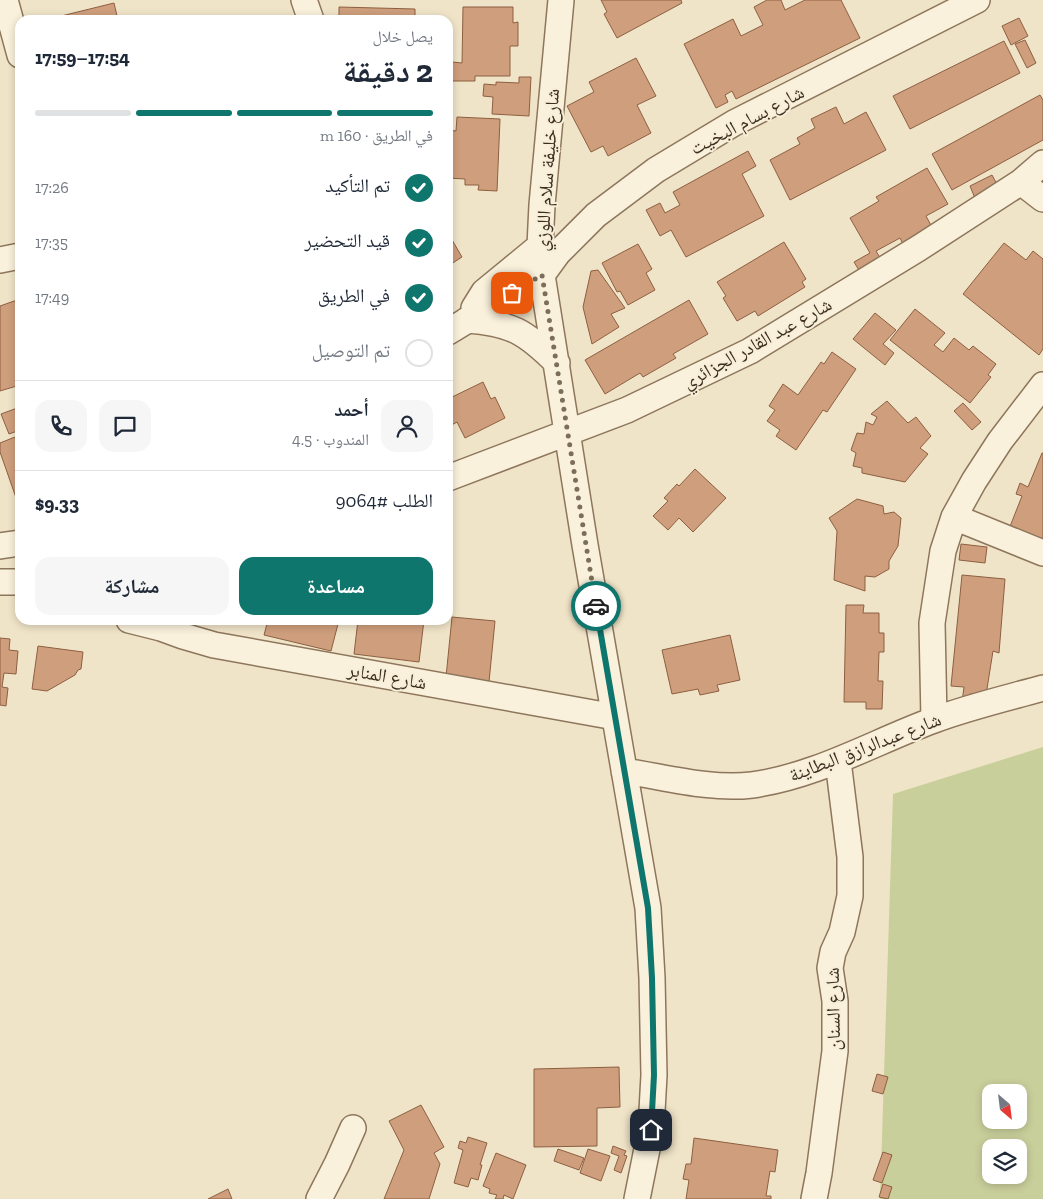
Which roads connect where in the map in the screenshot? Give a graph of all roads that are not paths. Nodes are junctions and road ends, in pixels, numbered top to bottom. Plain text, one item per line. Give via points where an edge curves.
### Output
1 (5, 0) edge
2 (304, 0) edge
3 (561, 0) edge
4 (977, 0) edge
5 (945, 7) edge
6 (309, 15) edge
7 (6, 26) edge
8 (15, 45) edge
9 (1043, 163) edge
10 (1021, 182) junction
11 (1043, 199) edge
12 (540, 246) junction
13 (15, 257) edge
14 (0, 260) edge
15 (542, 275) junction
16 (457, 326) edge
17 (557, 363) junction
18 (1043, 384) edge
19 (568, 432) junction
20 (453, 476) edge
21 (954, 517) junction
22 (15, 544) edge
23 (0, 546) edge
24 (1043, 553) edge
25 (0, 582) edge
26 (15, 582) edge
27 (160, 625) edge
28 (1043, 688) edge
29 (614, 717) junction
30 (934, 720) junction
31 (838, 761) junction
32 (624, 770) junction
33 (353, 1128) dead end
34 (319, 1199) edge
35 (637, 1199) edge
36 (814, 1199) edge

1 - 7 street
2 - 6 street
3 - 12 street, شارع خليفة سلام اللوزي
4 - 5 street, شارع بسام البخيت
5 - 15 street, شارع بسام البخيت via 734,123 656,170 596,215 558,253
7 - 8 street
9 - 10 street, شارع عبد القادر الجزائري
10 - 11 street
10 - 19 street, شارع عبد القادر الجزائري via 750,351 627,410
12 - 15 street, شارع خليفة سلام اللوزي
12 - 16 street via 484,292
13 - 14 street
15 - 16 street
15 - 17 street, شارع خليفة سلام اللوزي
16 - 17 street via 499,324 521,332 537,342
17 - 19 street, شارع خليفة سلام اللوزي
18 - 21 street via 990,457
19 - 20 street, شارع عبد القادر الجزائري
19 - 29 street, شارع خليفة سلام اللوزي
21 - 24 street
21 - 30 street via 943,552 932,623
22 - 23 street
25 - 26 street
27 - 29 street, شارع المنابر via 183,636 214,644
28 - 30 street, شارع عبدالرازق البطاينة
29 - 32 street, شارع خليفة سلام اللوزي
30 - 31 street, شارع عبدالرازق البطاينة
31 - 32 street, شارع عبدالرازق البطاينة via 783,779 751,785 712,785
31 - 36 street, شارع السنان via 850,857 850,896 830,968 835,1051
32 - 35 street, شارع خليفة سلام اللوزي via 648,908 652,978 654,1075 651,1130
33 - 34 street

